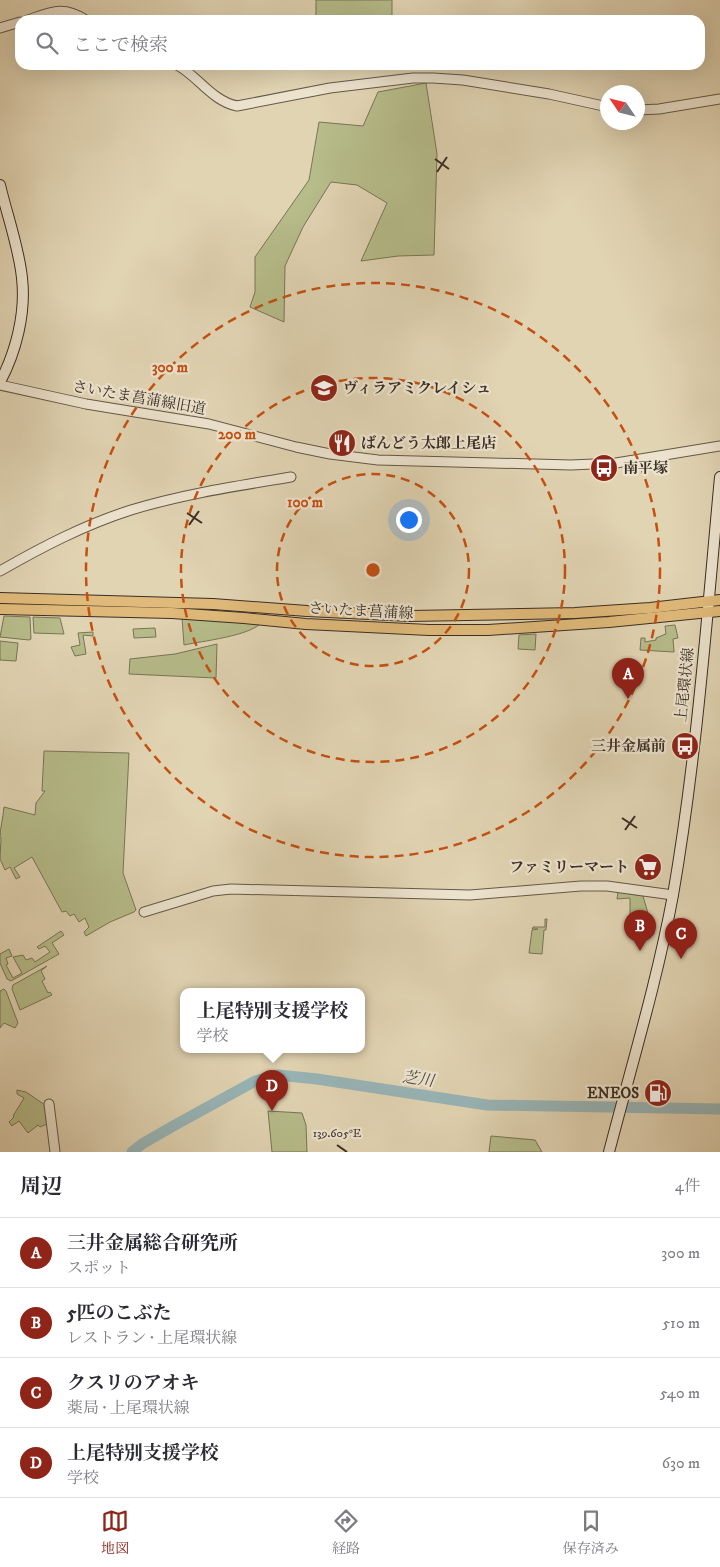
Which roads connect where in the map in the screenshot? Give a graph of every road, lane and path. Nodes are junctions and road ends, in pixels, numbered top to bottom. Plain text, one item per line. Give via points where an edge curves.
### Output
1 (44, 15) edge
2 (77, 15) edge
3 (15, 24) edge
4 (0, 28) edge
5 (186, 70) edge
6 (720, 99) edge
7 (600, 105) edge
8 (645, 110) edge
9 (0, 185) edge
10 (0, 384) edge
11 (720, 446) edge
12 (720, 476) edge
13 (291, 477) dead end
14 (0, 571) edge
15 (0, 598) edge
16 (720, 600) edge
17 (709, 601) junction
18 (0, 608) edge
19 (720, 611) edge
20 (707, 612) junction
21 (553, 614) junction
22 (541, 615) junction
23 (554, 626) junction
24 (542, 627) junction
25 (673, 895) junction
26 (144, 912) dead end
27 (49, 1104) dead end
28 (55, 1152) edge
29 (608, 1152) edge

1 - 2 street via 59,10
3 - 4 street
5 - 7 street via 218,98 236,106 330,88 413,78 463,80
6 - 8 street
9 - 10 main road via 19,262 23,294 16,342
10 - 11 street, さいたま菖蒲線旧道 via 86,404 209,424 330,454 378,460 585,465
12 - 17 main road, 上尾環状線
13 - 14 street via 218,489 130,511 56,540
15 - 18 main road via 3,602
15 - 22 main road, さいたま菖蒲線 via 172,602 410,616
16 - 17 main road, さいたま菖蒲線
17 - 20 main road, 上尾環状線
17 - 21 main road, さいたま菖蒲線
18 - 24 main road, さいたま菖蒲線 via 217,616 429,630
19 - 20 main road, さいたま菖蒲線
20 - 23 main road, さいたま菖蒲線
20 - 25 main road, 上尾環状線 via 691,771
21 - 22 main road, さいたま菖蒲線
21 - 23 main road via 550,620
22 - 24 main road via 547,620
23 - 24 main road, さいたま菖蒲線
25 - 26 street via 598,886 470,894 231,889 213,891
25 - 29 main road, 上尾環状線
27 - 28 street

